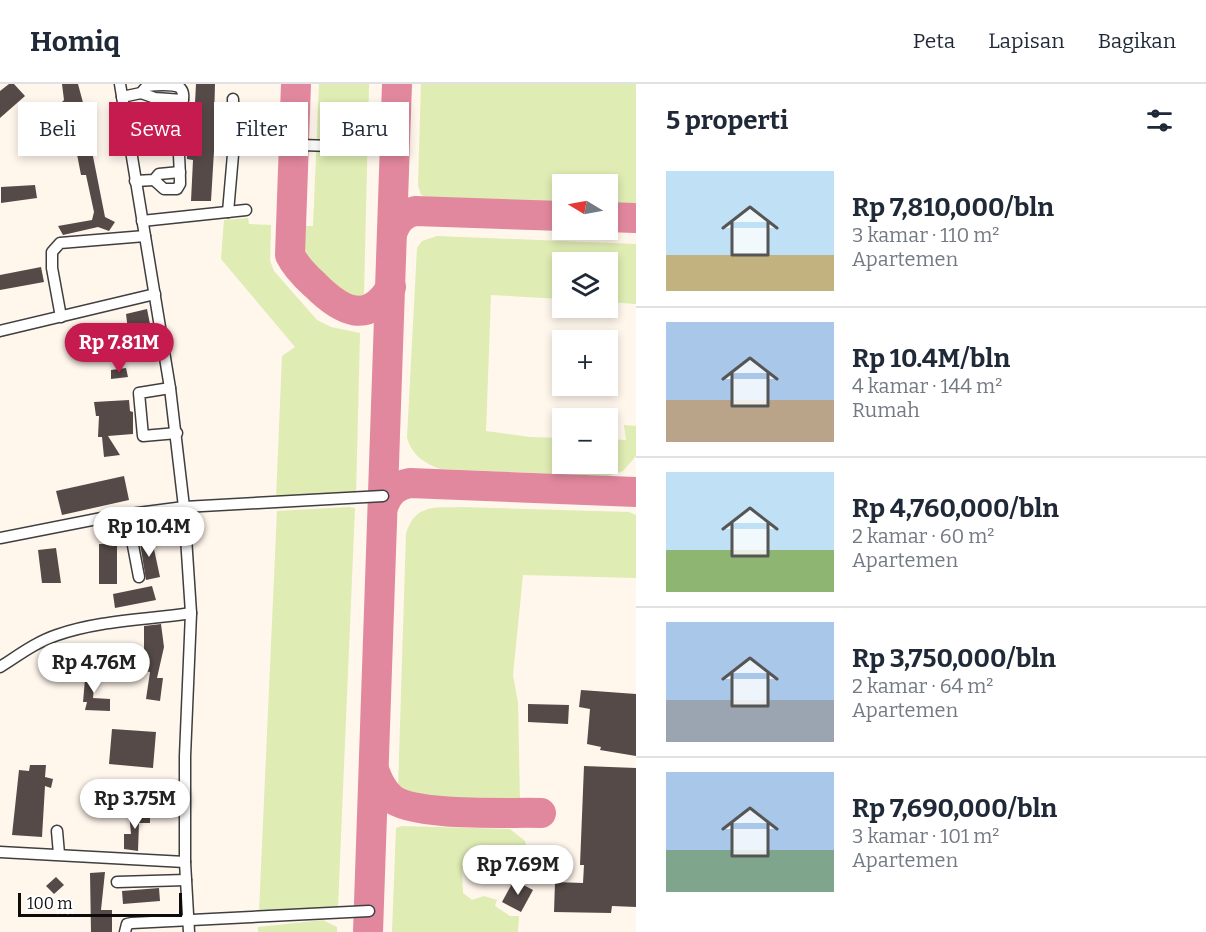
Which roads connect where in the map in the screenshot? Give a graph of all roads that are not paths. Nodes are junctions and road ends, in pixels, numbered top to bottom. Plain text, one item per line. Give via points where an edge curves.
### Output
1 (120, 84) edge
2 (123, 97) junction
3 (233, 99) dead end
4 (233, 102) edge
5 (233, 156) edge
6 (180, 172) junction
7 (154, 180) junction
8 (135, 181) junction
9 (246, 210) dead end
10 (228, 212) junction
11 (142, 221) junction
12 (145, 236) junction
13 (155, 294) junction
14 (62, 317) junction
15 (0, 331) edge
16 (170, 388) junction
17 (177, 433) junction
18 (383, 496) dead end
19 (184, 507) junction
20 (127, 514) junction
21 (0, 538) edge
22 (140, 577) dead end
23 (191, 613) junction
24 (0, 667) edge
25 (57, 831) dead end
26 (0, 852) edge
27 (59, 854) junction
28 (185, 861) junction
29 (186, 880) junction
30 (117, 882) dead end
31 (369, 911) dead end
32 (189, 926) edge
33 (126, 932) edge

1 - 2 lane
2 - 6 lane via 141,93 147,86 177,86 182,90 177,147
2 - 8 lane
3 - 4 lane
5 - 10 lane
6 - 7 lane via 159,174
6 - 7 lane via 177,189 164,189
7 - 8 lane
8 - 11 lane
9 - 10 lane
10 - 11 lane
11 - 12 lane
12 - 13 lane
12 - 14 lane via 60,243 52,252 52,268
13 - 14 lane
13 - 16 lane
14 - 15 lane
16 - 17 lane
16 - 17 lane via 139,393 143,436
17 - 19 lane
18 - 19 lane
19 - 20 lane
19 - 23 lane
20 - 21 lane
20 - 22 lane
23 - 24 lane via 85,627 30,647
23 - 28 lane
25 - 27 lane
26 - 27 lane
27 - 28 lane
28 - 29 lane
29 - 30 lane
29 - 32 lane
31 - 32 lane
32 - 33 lane via 132,923 127,924

